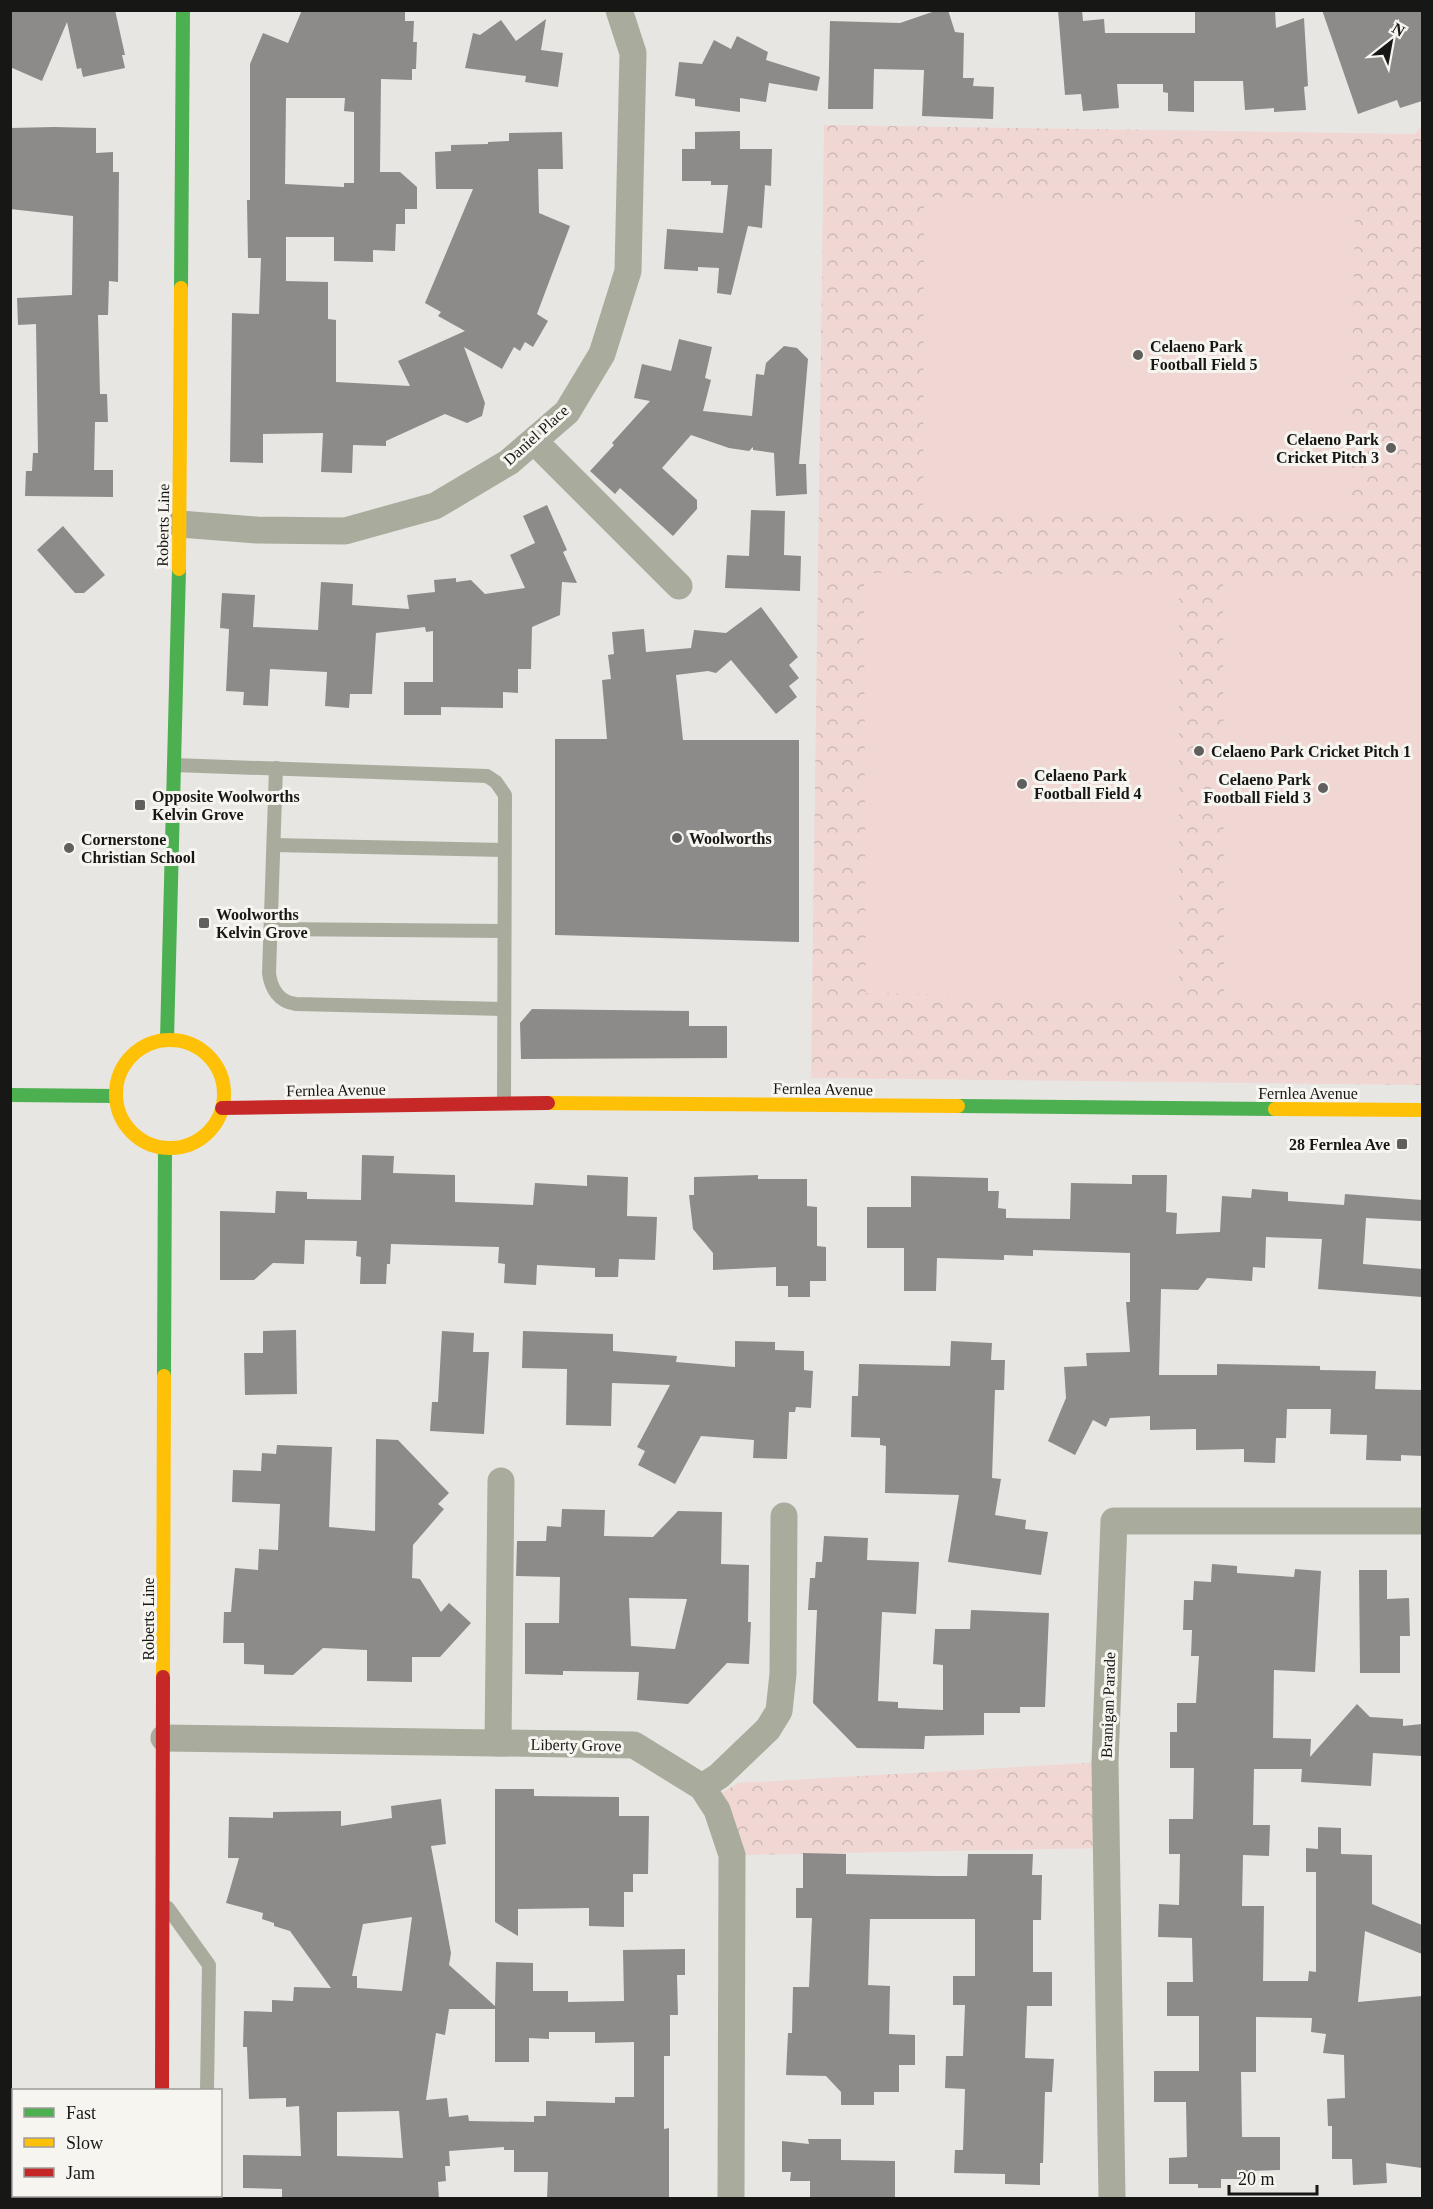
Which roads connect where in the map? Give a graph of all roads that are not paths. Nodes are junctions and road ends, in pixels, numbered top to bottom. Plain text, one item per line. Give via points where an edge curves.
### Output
1 (183, 10) edge
2 (619, 10) edge
3 (534, 441) junction
4 (180, 524) junction
5 (679, 586) dead end
6 (174, 765) junction
7 (276, 768) junction
8 (274, 845) junction
9 (503, 850) junction
10 (271, 929) junction
11 (503, 931) junction
12 (504, 1009) junction
13 (167, 1040) junction
14 (10, 1095) edge
15 (116, 1096) junction
16 (504, 1103) junction
17 (222, 1108) junction
18 (1422, 1110) edge
19 (165, 1148) junction
20 (501, 1481) dead end
21 (784, 1516) dead end
22 (1422, 1521) edge
23 (164, 1738) junction
24 (498, 1743) junction
25 (702, 1787) junction
26 (164, 1902) junction
27 (162, 2089) edge
28 (207, 2089) edge
29 (731, 2199) edge
30 (1112, 2199) edge

1 - 4 main road, Roberts Line
2 - 3 street, Daniel Place via 633,53 627,276 602,354 567,412
3 - 4 street, Daniel Place via 509,462 435,506 345,531
3 - 5 street
4 - 6 main road, Roberts Line
6 - 7 lane
6 - 13 main road, Roberts Line
7 - 8 lane
7 - 9 lane via 487,776 505,795
8 - 9 lane
8 - 10 lane
9 - 11 lane
10 - 11 lane
10 - 12 lane via 270,980 276,993 289,1003
11 - 12 lane
12 - 16 lane
13 - 15 main road via 150,1043 124,1064
13 - 17 main road via 184,1041 212,1060 224,1091
14 - 15 main road
15 - 19 main road via 118,1112 126,1126 137,1137
16 - 17 main road, Fernlea Avenue
16 - 18 main road, Fernlea Avenue
17 - 19 main road via 214,1125 201,1138 184,1146
19 - 23 main road, Roberts Line
20 - 24 street
21 - 25 street via 783,1674 779,1711 768,1729
22 - 30 street, Branigan Parade via 1114,1521 1106,1762
23 - 24 street, Liberty Grove
23 - 26 main road, Roberts Line
24 - 25 street, Liberty Grove via 634,1745
25 - 29 street, Liberty Grove via 717,1810 732,1855
26 - 27 main road, Roberts Line
26 - 28 lane via 209,1965

